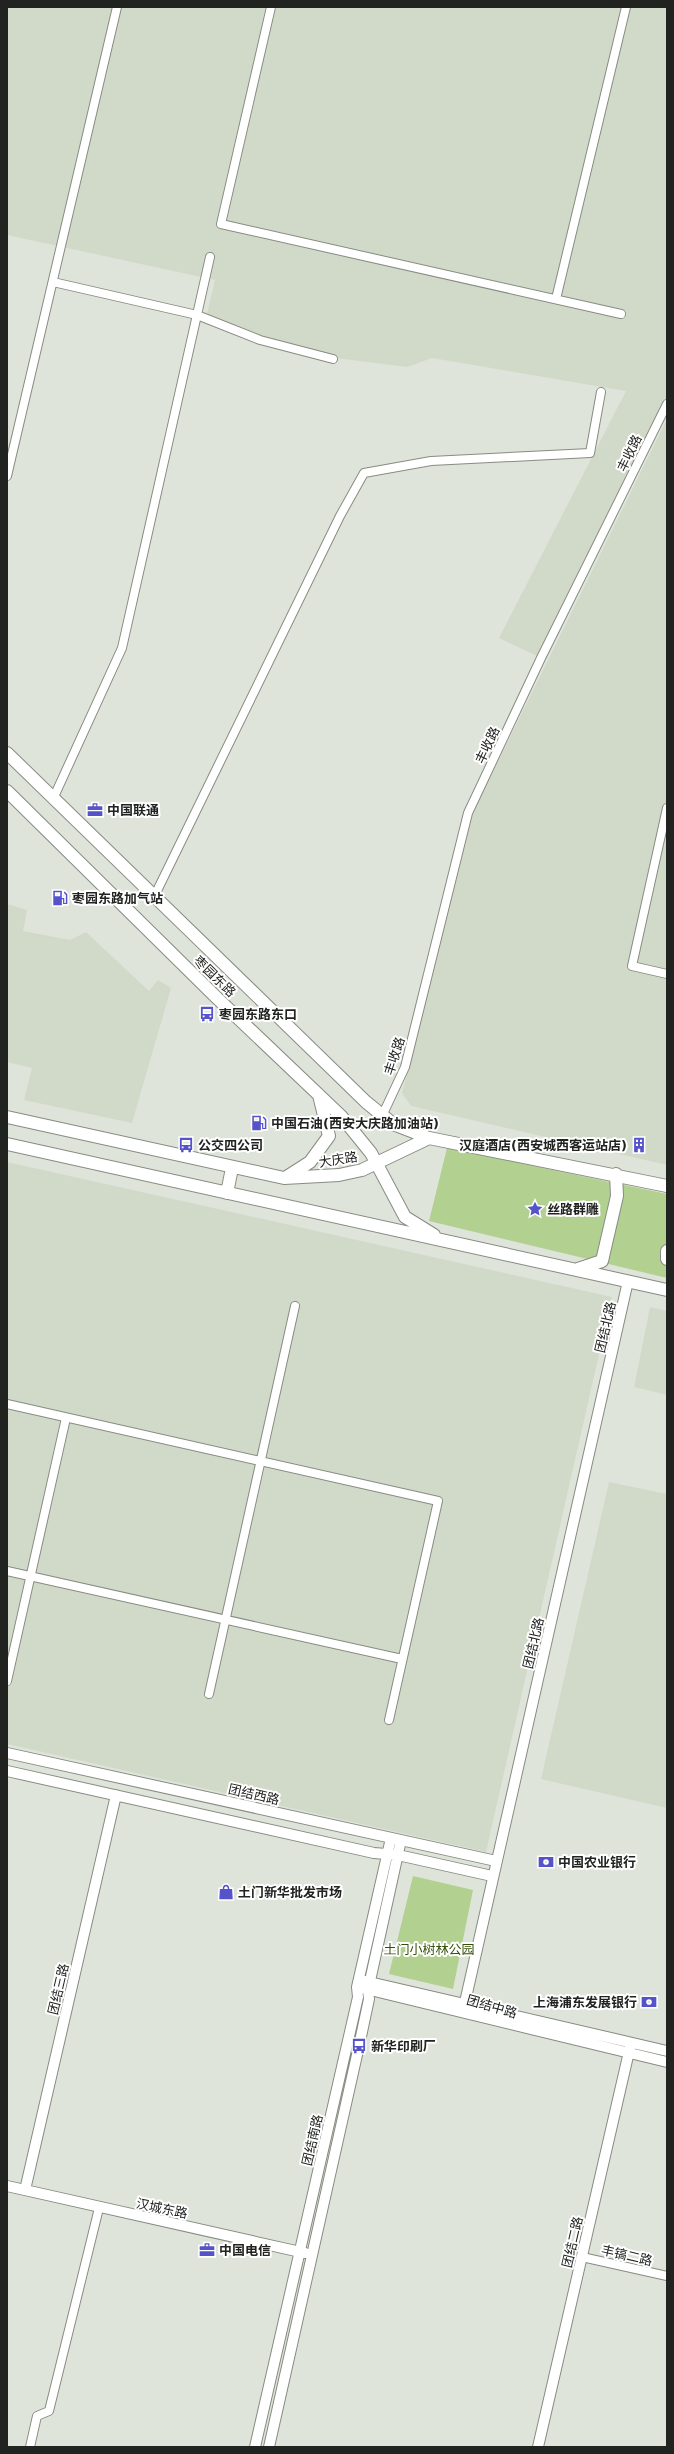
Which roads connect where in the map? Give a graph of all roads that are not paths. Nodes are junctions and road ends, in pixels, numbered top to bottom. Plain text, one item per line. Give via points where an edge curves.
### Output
1 (107, 7) edge
2 (271, 7) edge
3 (626, 7) edge
4 (117, 8) edge
5 (210, 257) dead end
6 (53, 282) junction
7 (556, 299) junction
8 (621, 314) dead end
9 (197, 315) junction
10 (332, 359) dead end
11 (601, 392) dead end
12 (667, 404) edge
13 (7, 476) edge
14 (7, 753) edge
15 (7, 791) edge
16 (53, 799) junction
17 (667, 808) edge
18 (154, 897) junction
19 (667, 974) edge
20 (319, 1094) junction
21 (382, 1116) junction
22 (7, 1117) edge
23 (429, 1138) junction
24 (7, 1144) edge
25 (376, 1164) junction
26 (232, 1168) junction
27 (616, 1174) junction
28 (284, 1178) junction
29 (667, 1186) edge
30 (227, 1193) junction
31 (441, 1240) junction
32 (667, 1251) edge
33 (667, 1259) edge
34 (577, 1270) junction
35 (628, 1281) junction
36 (667, 1290) edge
37 (295, 1306) dead end
38 (7, 1404) edge
39 (66, 1418) junction
40 (261, 1461) junction
41 (7, 1571) edge
42 (30, 1577) junction
43 (226, 1619) junction
44 (402, 1659) junction
45 (7, 1681) edge
46 (209, 1694) dead end
47 (389, 1720) dead end
48 (7, 1752) edge
49 (7, 1771) edge
50 (116, 1795) junction
51 (390, 1838) junction
52 (401, 1840) junction
53 (387, 1855) junction
54 (398, 1855) junction
55 (496, 1861) junction
56 (492, 1876) junction
57 (357, 1983) junction
58 (369, 1986) junction
59 (464, 2008) junction
60 (631, 2043) junction
61 (667, 2051) edge
62 (629, 2053) junction
63 (667, 2062) edge
64 (7, 2186) edge
65 (25, 2190) junction
66 (99, 2208) junction
67 (300, 2251) junction
68 (313, 2254) junction
69 (582, 2257) junction
70 (667, 2276) edge
71 (30, 2447) edge
72 (255, 2447) edge
73 (269, 2447) edge
74 (538, 2447) edge

1 - 4 street
2 - 7 street via 221,224
3 - 7 street
4 - 6 street
5 - 9 street
6 - 9 street
6 - 13 street
7 - 8 street
9 - 10 street via 260,340
9 - 16 street via 122,648
11 - 18 street via 590,453 431,461 364,473 340,516
12 - 21 street, 丰收路 via 541,658 468,813 405,1067
14 - 16 main road, 枣园东路
15 - 20 main road, 枣园东路 via 219,1000
16 - 18 main road, 枣园东路
17 - 19 street via 632,966
18 - 21 main road, 枣园东路
20 - 25 main road, 枣园东路 via 341,1116 371,1153
20 - 28 main road via 329,1136 310,1162
21 - 23 main road, 枣园东路 via 393,1124
22 - 26 main road, 大庆路
23 - 25 main road, 大庆路
23 - 27 main road
24 - 30 main road
25 - 28 main road, 大庆路 via 339,1175
25 - 31 main road, 枣园东路 via 405,1216
26 - 28 main road, 大庆路
26 - 30 main road
27 - 29 main road
27 - 34 main road via 617,1196 602,1262
30 - 31 main road
31 - 34 main road
32 - 33 main road
34 - 35 main road
35 - 36 main road
35 - 55 street, 团结北路
37 - 40 street
38 - 39 street
39 - 40 street
39 - 42 street
40 - 43 street
40 - 44 street via 438,1501
41 - 42 street
42 - 43 street
42 - 45 street
43 - 44 street
43 - 46 street
44 - 47 street
48 - 51 street, 团结西路
49 - 50 street
50 - 53 street
50 - 65 street, 团结三路
51 - 52 street, 团结西路
51 - 53 street, 团结南路
52 - 54 street, 团结南路
52 - 55 street, 团结西路
53 - 54 street
53 - 57 street, 团结南路
54 - 56 street
54 - 58 street, 团结南路
55 - 56 street, 团结北路
56 - 59 street, 团结北路
57 - 58 street, 团结中路
57 - 67 street, 团结南路 via 358,1997
58 - 59 street, 团结中路
58 - 68 street, 团结南路 via 367,2006
59 - 60 street, 团结中路
59 - 62 street, 团结中路 via 482,2019
60 - 61 street, 团结中路
60 - 62 street, 团结二路
62 - 63 street, 团结中路
62 - 69 street, 团结二路
64 - 65 street, 汉城东路
65 - 66 street, 汉城东路
66 - 67 street, 汉城东路
66 - 71 street via 49,2411 37,2416
67 - 68 street, 汉城东路
67 - 72 street, 团结南路
68 - 73 street, 团结南路
69 - 70 street, 丰镐二路
69 - 74 street, 团结二路

